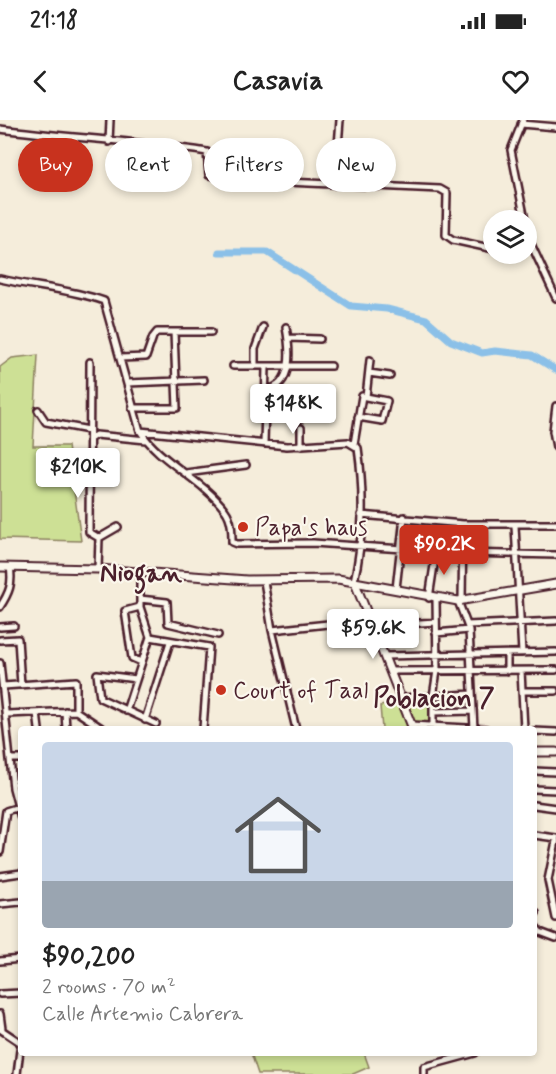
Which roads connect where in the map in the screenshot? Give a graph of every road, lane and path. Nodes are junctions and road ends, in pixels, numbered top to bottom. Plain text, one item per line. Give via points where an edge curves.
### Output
1 (110, 120) edge
2 (340, 120) edge
3 (522, 122) edge
4 (556, 127) edge
5 (0, 129) edge
6 (109, 138) edge
7 (339, 138) edge
8 (105, 142) edge
9 (192, 150) edge
10 (316, 183) edge
11 (396, 187) edge
12 (523, 210) edge
13 (483, 247) edge
14 (537, 260) edge
15 (0, 279) edge
16 (556, 297) edge
17 (264, 327) dead end
18 (286, 327) dead end
19 (174, 332) junction
20 (211, 332) dead end
21 (288, 338) junction
22 (320, 339) dead end
23 (120, 358) junction
24 (370, 360) dead end
25 (90, 362) dead end
26 (233, 366) dead end
27 (255, 366) junction
28 (287, 366) junction
29 (331, 366) dead end
30 (266, 367) junction
31 (369, 373) junction
32 (390, 376) dead end
33 (204, 380) dead end
34 (178, 381) junction
35 (127, 383) junction
36 (266, 390) junction
37 (366, 397) junction
38 (556, 406) edge
39 (132, 408) junction
40 (38, 410) dead end
41 (358, 417) junction
42 (301, 428) dead end
43 (89, 430) junction
44 (140, 431) junction
45 (92, 438) junction
46 (146, 440) junction
47 (264, 444) junction
48 (354, 444) junction
49 (302, 446) junction
50 (556, 447) edge
51 (246, 465) dead end
52 (186, 473) junction
53 (361, 514) junction
54 (404, 517) junction
55 (463, 524) junction
56 (556, 524) edge
57 (515, 526) junction
58 (118, 527) dead end
59 (99, 538) junction
60 (360, 545) junction
61 (400, 548) junction
62 (436, 552) junction
63 (463, 553) junction
64 (516, 555) junction
65 (556, 555) edge
66 (0, 567) edge
67 (10, 567) junction
68 (98, 569) junction
69 (140, 572) junction
70 (264, 581) junction
71 (354, 582) junction
72 (556, 584) edge
73 (517, 589) junction
74 (396, 590) junction
75 (433, 598) junction
76 (140, 599) junction
77 (460, 601) junction
78 (0, 607) edge
79 (140, 607) junction
80 (369, 617) junction
81 (556, 621) edge
82 (436, 622) junction
83 (519, 624) junction
84 (14, 626) dead end
85 (373, 626) junction
86 (0, 627) edge
87 (468, 627) junction
88 (195, 630) junction
89 (272, 630) junction
90 (436, 633) junction
91 (218, 635) dead end
92 (150, 637) junction
93 (0, 640) edge
94 (170, 642) junction
95 (193, 643) junction
96 (556, 652) edge
97 (522, 653) junction
98 (470, 654) junction
99 (507, 654) junction
100 (436, 655) junction
101 (385, 656) junction
102 (141, 662) junction
103 (0, 663) edge
104 (556, 670) edge
105 (391, 671) junction
106 (437, 671) junction
107 (507, 671) junction
108 (521, 671) junction
109 (471, 672) junction
110 (136, 680) junction
111 (21, 685) junction
112 (3, 686) junction
113 (522, 691) junction
114 (556, 691) edge
115 (472, 694) junction
116 (433, 696) junction
117 (401, 698) junction
118 (65, 711) junction
119 (76, 711) junction
120 (126, 711) junction
121 (473, 711) junction
122 (433, 712) junction
123 (37, 713) junction
124 (7, 714) junction
125 (146, 720) junction
126 (156, 724) dead end
127 (39, 726) edge
128 (66, 726) edge
129 (91, 726) edge
130 (203, 726) edge
131 (295, 726) edge
132 (412, 726) edge
133 (433, 726) joint
134 (444, 726) edge
135 (474, 726) edge
136 (524, 726) edge
137 (537, 731) edge
138 (556, 732) edge
139 (537, 752) edge
140 (556, 752) edge
141 (11, 759) junction
142 (18, 759) edge
143 (537, 771) edge
144 (556, 772) edge
145 (537, 789) edge
146 (556, 790) edge
147 (18, 803) edge
148 (537, 805) edge
149 (18, 807) edge
150 (556, 808) edge
151 (537, 836) edge
152 (556, 840) edge
153 (0, 852) edge
154 (18, 873) edge
155 (0, 876) edge
156 (18, 902) edge
157 (0, 904) edge
158 (556, 918) edge
159 (537, 928) edge
160 (556, 938) edge
161 (18, 959) edge
162 (0, 961) edge
163 (18, 993) edge
164 (0, 994) edge
165 (0, 1014) edge
166 (1, 1029) edge
167 (18, 1041) edge
168 (19, 1056) edge
169 (464, 1056) edge
170 (17, 1074) edge
171 (424, 1074) edge

1 - 6 street
2 - 7 street
3 - 4 street
3 - 12 street via 511,150
5 - 8 street
9 - 10 street via 207,152 209,174
11 - 13 street via 440,189 447,193 446,235
14 - 16 street
15 - 23 street via 104,301
17 - 27 street via 255,349
18 - 21 street
19 - 20 street
19 - 23 street via 157,332 146,357
19 - 34 street
21 - 22 street
21 - 28 street
23 - 35 street
24 - 31 street
25 - 43 street
26 - 27 street
27 - 30 street
28 - 29 street
28 - 30 street
28 - 36 street via 283,382
30 - 36 street
31 - 32 street
31 - 37 street
33 - 34 street
34 - 35 street
34 - 39 street via 177,408
35 - 39 street
36 - 47 street
37 - 41 street via 362,396
37 - 41 street via 387,401 382,421
38 - 50 street
39 - 44 street
40 - 43 street via 46,423
41 - 48 street
42 - 49 street
43 - 45 street
44 - 46 street
44 - 47 street
45 - 46 street via 96,435
45 - 59 street via 89,532
46 - 52 street
47 - 49 street
48 - 49 street
48 - 53 street via 360,457
51 - 52 street
52 - 60 street via 226,511 232,542
53 - 54 street
53 - 60 street
54 - 55 street
54 - 61 street
55 - 57 street
55 - 63 street
56 - 57 street
57 - 64 street
58 - 59 street
59 - 68 street
60 - 61 street
60 - 71 street
61 - 62 street
61 - 74 street
62 - 63 street
62 - 75 street
63 - 64 street
63 - 77 street
64 - 65 street
64 - 73 street
66 - 67 main road
67 - 68 main road
67 - 78 street via 8,598
68 - 69 main road
69 - 70 main road
69 - 76 street
70 - 71 main road via 322,578
70 - 89 street
71 - 74 main road
71 - 80 main road
72 - 73 main road
73 - 77 main road
73 - 83 street
74 - 75 main road
75 - 77 main road
75 - 82 street
76 - 79 street
76 - 88 street via 167,602 168,622
77 - 87 street
79 - 92 street
79 - 102 street via 125,611 132,658
80 - 85 main road
80 - 89 street
81 - 83 street
82 - 85 street
82 - 90 street
83 - 87 street
83 - 97 street
84 - 86 street
85 - 101 main road
87 - 90 street
87 - 98 street
88 - 91 street
88 - 95 street
89 - 131 street
90 - 100 street
92 - 94 street
92 - 102 street
93 - 111 street via 18,639
94 - 95 street
94 - 125 street
95 - 130 street via 209,647
96 - 97 street
97 - 99 street
98 - 99 street
98 - 100 street
98 - 109 street
99 - 107 street
100 - 101 street
100 - 106 street
101 - 105 main road
102 - 110 street
103 - 112 street
104 - 108 street
105 - 106 street
105 - 117 main road
106 - 109 street
106 - 116 street
107 - 108 street
107 - 109 street
108 - 113 street
109 - 115 street
110 - 120 street
110 - 120 street via 97,674 100,698
111 - 112 street
111 - 119 street via 76,681
112 - 124 street
113 - 114 street
113 - 136 street
115 - 116 street
115 - 121 street
116 - 117 street
116 - 122 street
117 - 132 main road
118 - 119 street
118 - 123 street
118 - 128 street
119 - 129 street
120 - 125 street
121 - 122 street
121 - 135 street
122 - 133 street
123 - 124 street
123 - 127 street
124 - 141 street
125 - 126 street
133 - 134 street
137 - 138 street
139 - 140 main road
141 - 142 street
141 - 147 street
143 - 144 street
145 - 146 street
148 - 150 street
149 - 153 street via 6,811
151 - 152 street
152 - 158 street via 548,880
154 - 155 street
156 - 157 street
159 - 160 street
161 - 162 street
163 - 164 street
165 - 166 street
166 - 167 street
168 - 170 street
169 - 171 street via 424,1067

